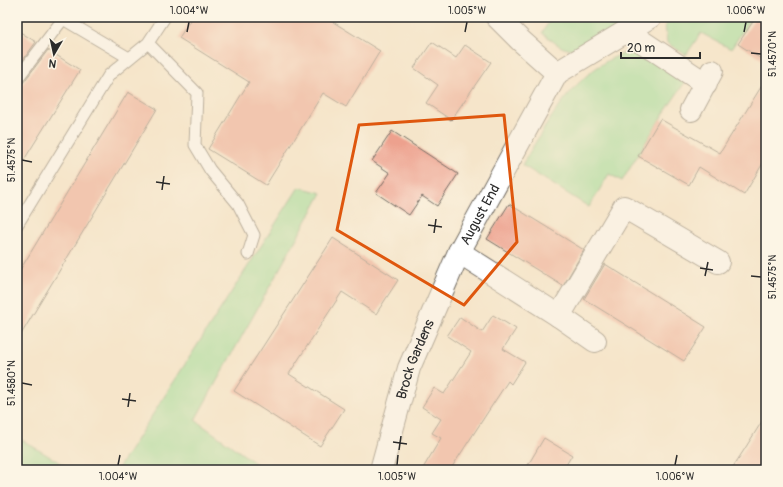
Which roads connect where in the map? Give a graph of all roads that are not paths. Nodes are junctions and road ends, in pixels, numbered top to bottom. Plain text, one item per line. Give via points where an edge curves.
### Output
1 (165, 17) edge
2 (497, 17) edge
3 (650, 17) edge
4 (626, 31) junction
5 (148, 43) junction
6 (129, 58) junction
7 (557, 73) junction
8 (17, 79) edge
9 (692, 110) dead end
10 (17, 225) edge
11 (459, 252) junction
12 (248, 254) dead end
13 (718, 262) dead end
14 (559, 316) junction
15 (594, 341) dead end
16 (381, 470) edge

1 - 5 lane
2 - 7 street
3 - 4 street, August End
4 - 7 street, August End
4 - 9 street via 709,78
5 - 6 lane
5 - 12 lane via 196,93 195,145 210,170 238,204 254,235
6 - 8 lane via 63,19
6 - 10 lane via 109,75
7 - 11 street, August End
11 - 14 street, August End
11 - 16 street, Brock Gardens via 409,368
13 - 14 street via 624,207
14 - 15 street, August End

